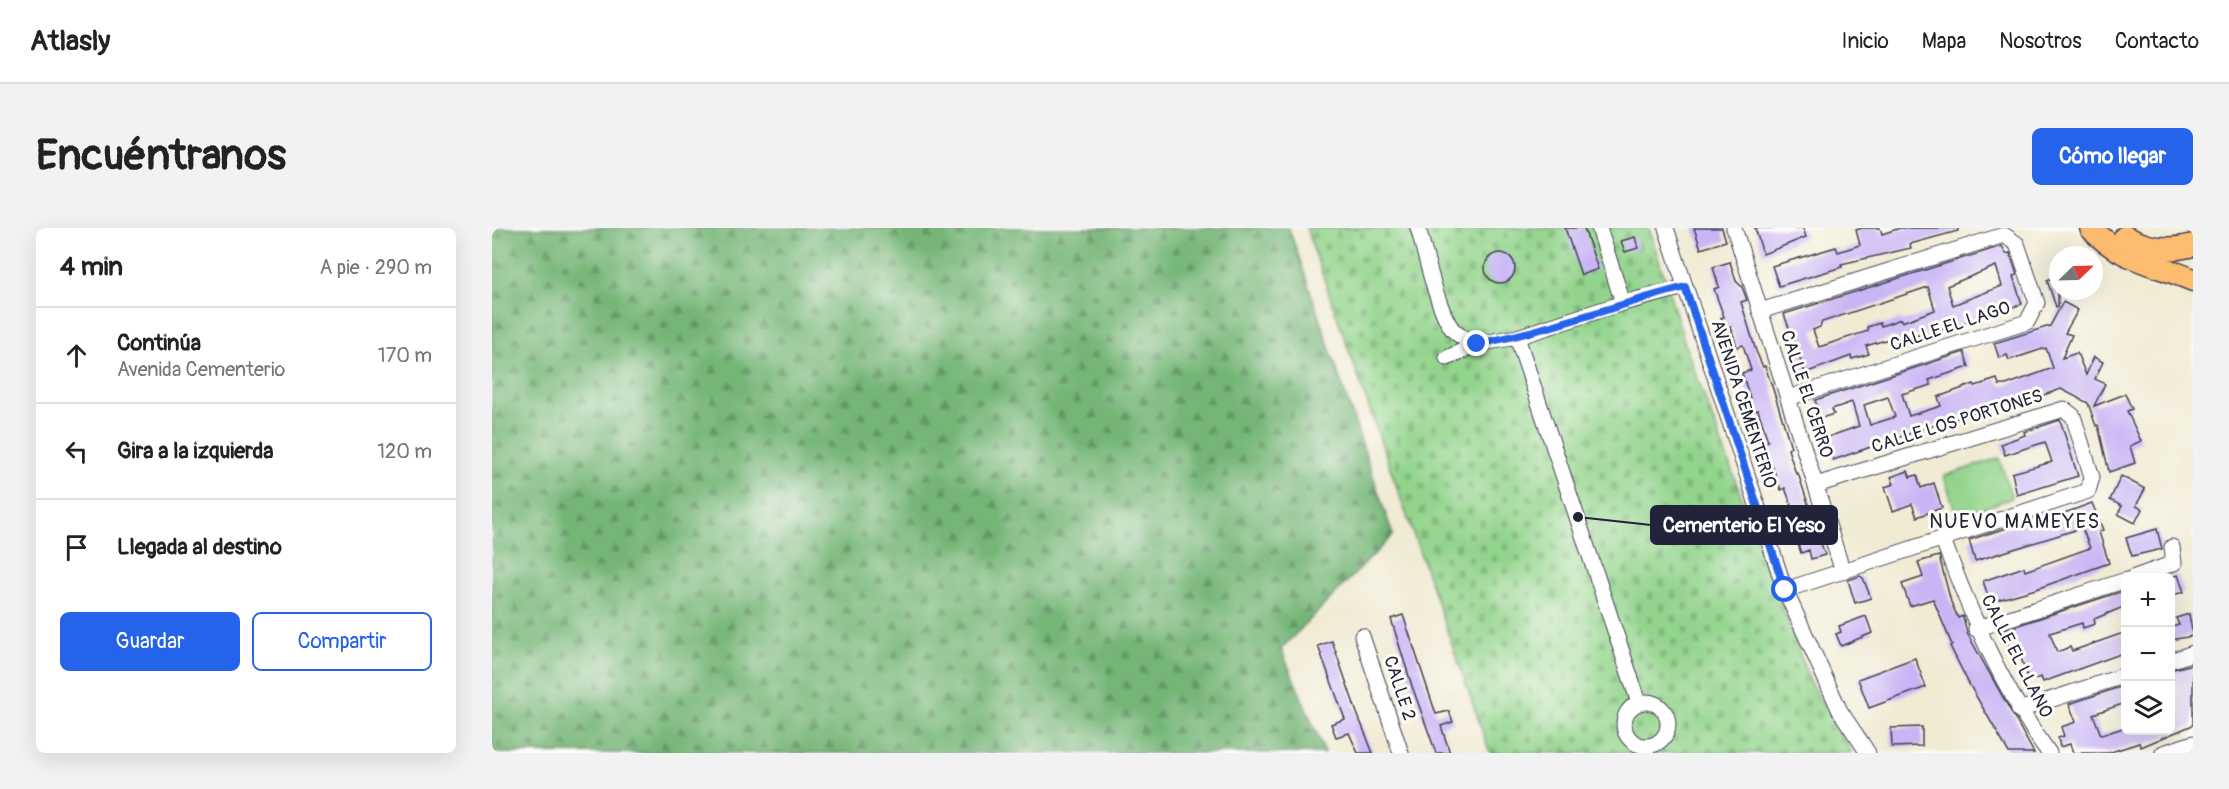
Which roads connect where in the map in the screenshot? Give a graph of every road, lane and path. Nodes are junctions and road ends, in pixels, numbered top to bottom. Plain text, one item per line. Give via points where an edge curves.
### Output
1 (1418, 228) edge
2 (1599, 228) edge
3 (1666, 228) edge
4 (1734, 228) edge
5 (2091, 228) edge
6 (2111, 228) edge
7 (2193, 245) edge
8 (2193, 280) edge
9 (1685, 287) junction
10 (1623, 303) junction
11 (1760, 311) junction
12 (1517, 337) junction
13 (1477, 344) junction
14 (1448, 358) dead end
15 (1788, 398) junction
16 (1816, 485) junction
17 (1943, 540) junction
18 (2172, 547) dead end
19 (1843, 572) junction
20 (2146, 573) edge
21 (2121, 582) edge
22 (1785, 590) junction
23 (1976, 629) junction
24 (1362, 636) dead end
25 (2193, 653) edge
26 (2175, 658) edge
27 (2121, 677) edge
28 (1639, 703) dead end
29 (2019, 710) junction
30 (2193, 743) edge
31 (1401, 753) edge
32 (1868, 753) edge
33 (2049, 753) edge
34 (2163, 753) edge

1 - 13 street via 1452,328 1465,340
2 - 10 street via 1618,271
3 - 9 street, AVENIDA CEMENTERIO
4 - 11 street, CALLE EL CERRO
5 - 8 highway via 2125,254
6 - 7 highway via 2148,247
9 - 10 street
9 - 22 street, AVENIDA CEMENTERIO
10 - 12 street
11 - 15 street, CALLE EL CERRO
11 - 15 street, CALLE EL LAGO via 2004,236 2017,244 2037,303 2027,322
12 - 13 street
12 - 28 street
13 - 14 street
15 - 16 street, CALLE EL CERRO
16 - 17 street, CALLE LOS PORTONES via 2064,409 2073,416 2092,477 2088,491
16 - 19 street, CALLE EL CERRO
17 - 19 street, CALLE LOS PORTONES
17 - 23 street, CALLE EL LLANO
18 - 20 street via 2174,563
19 - 22 street, CALLE LOS PORTONES
21 - 23 street
22 - 32 street, AVENIDA CEMENTERIO via 1840,711
23 - 29 street, CALLE EL LLANO
24 - 31 street, CALLE 2
25 - 26 street
27 - 29 street
29 - 33 street, CALLE EL LLANO
30 - 34 street

